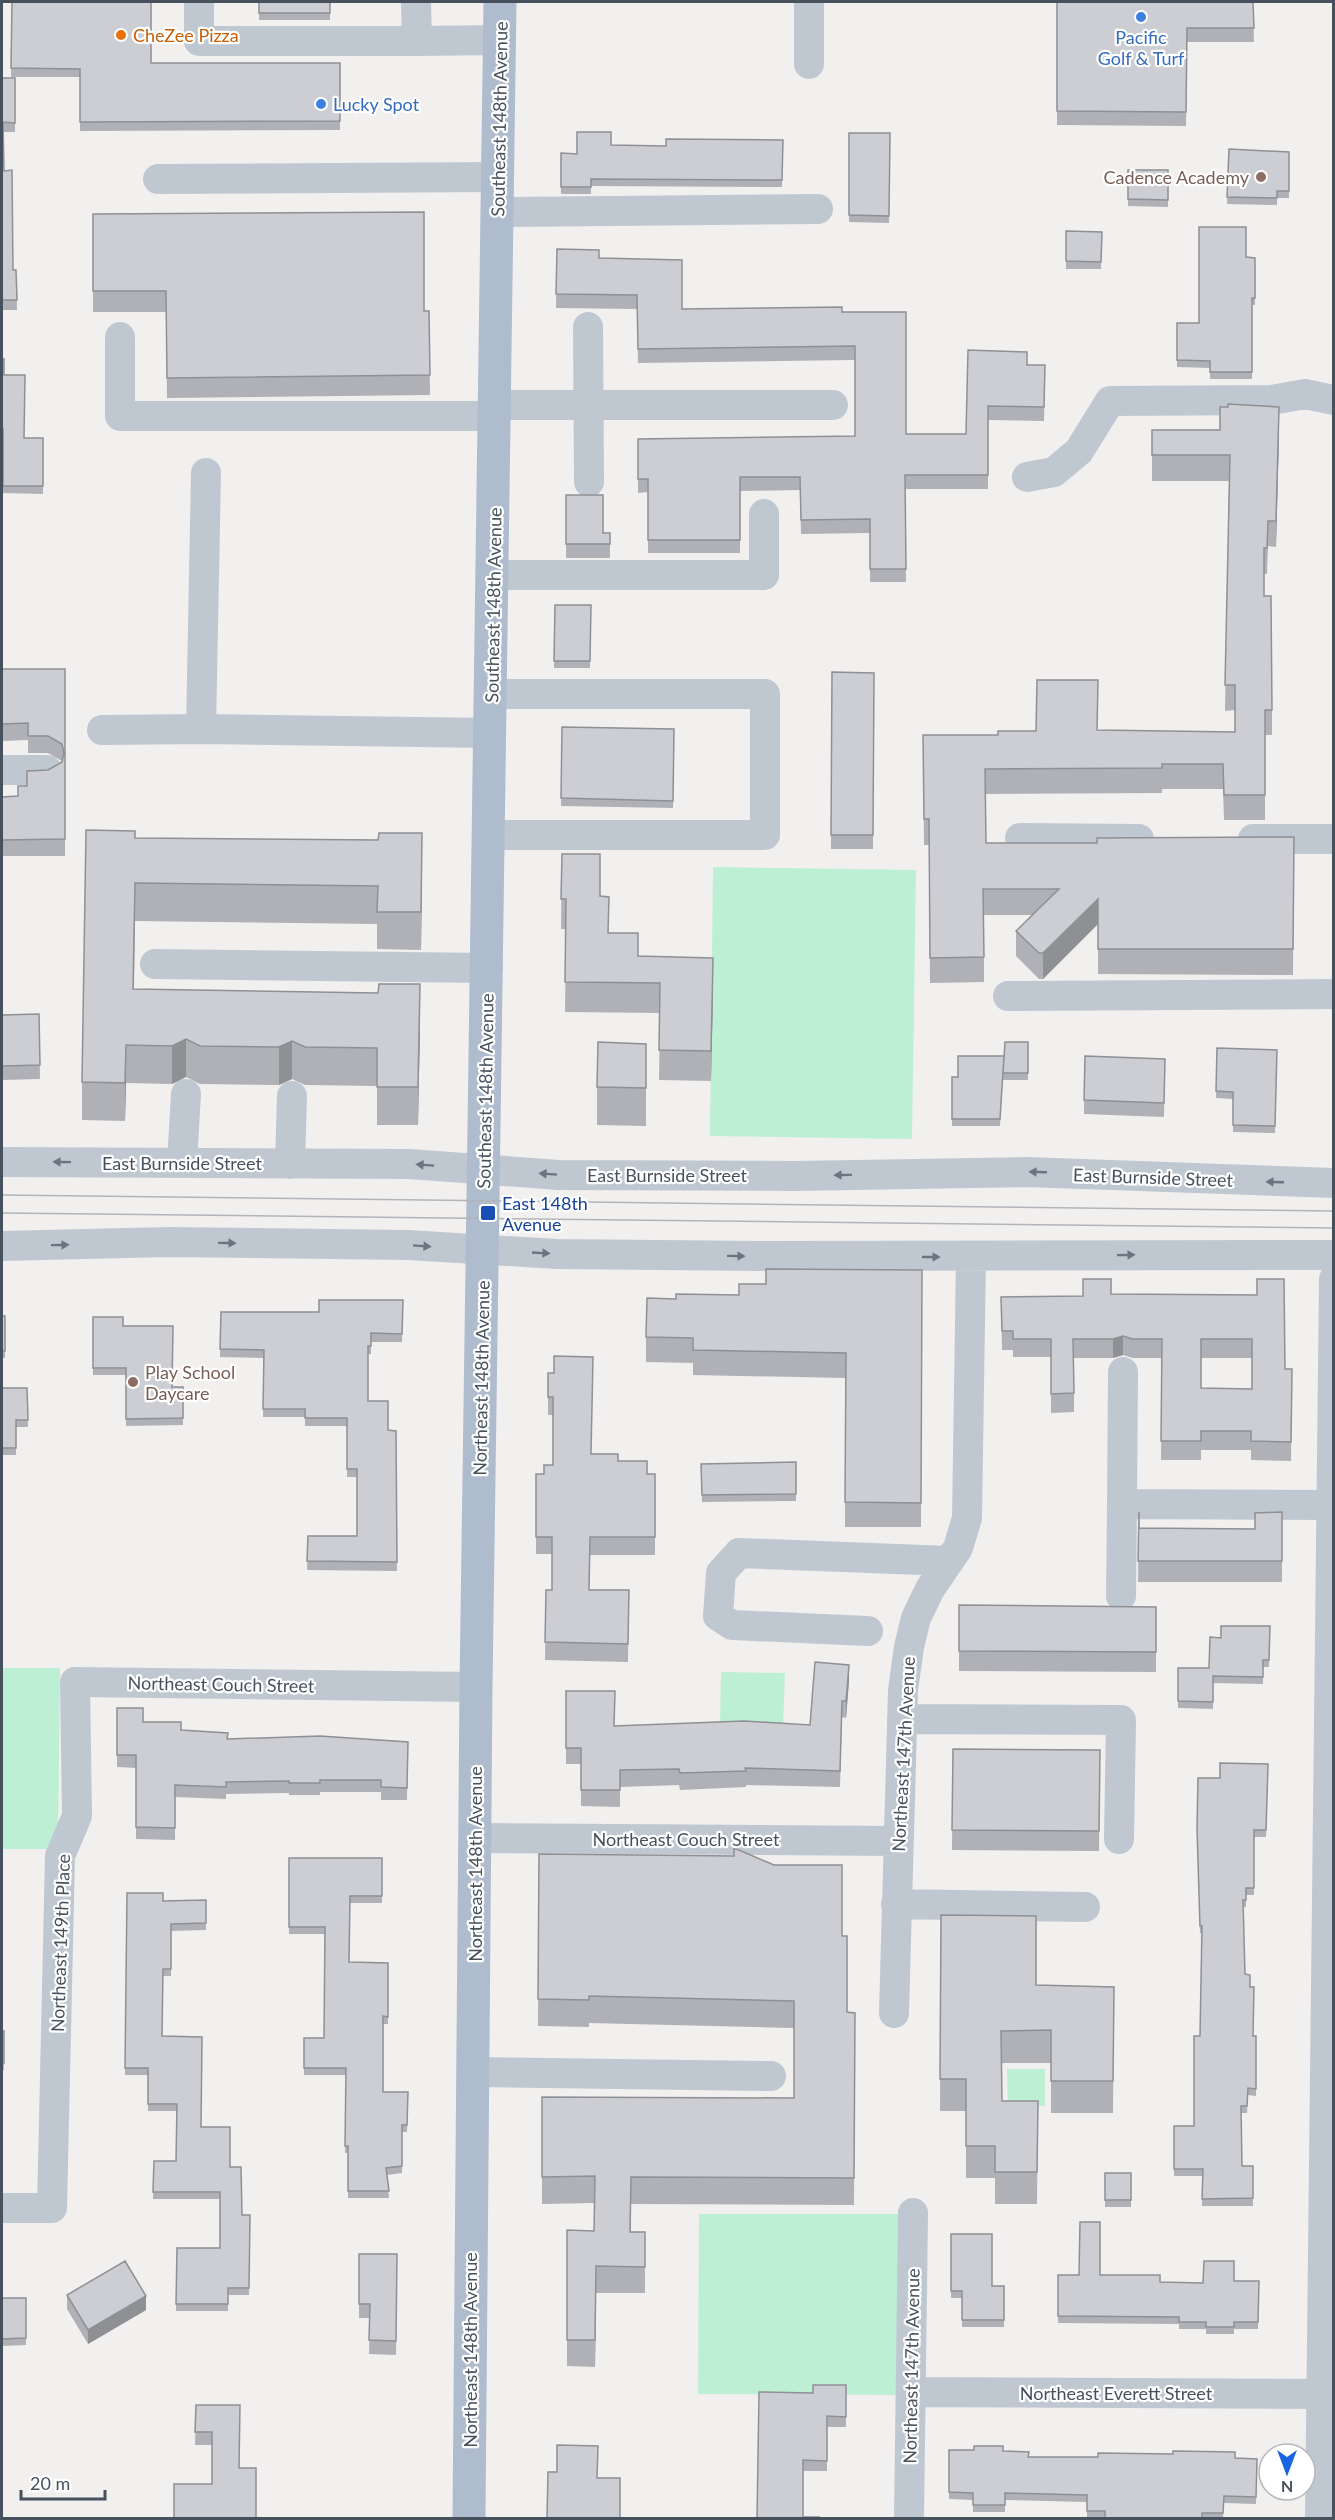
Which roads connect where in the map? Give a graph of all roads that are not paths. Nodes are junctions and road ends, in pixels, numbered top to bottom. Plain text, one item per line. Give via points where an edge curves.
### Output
1 (199, 2) edge
2 (416, 2) edge
3 (500, 2) edge
4 (809, 2) edge
5 (500, 40) junction
6 (417, 41) junction
7 (809, 64) dead end
8 (498, 177) junction
9 (158, 179) dead end
10 (818, 209) dead end
11 (498, 212) junction
12 (588, 327) dead end
13 (120, 337) dead end
14 (1334, 400) edge
15 (589, 405) junction
16 (833, 405) dead end
17 (496, 410) junction
18 (206, 473) dead end
19 (1027, 477) dead end
20 (589, 482) dead end
21 (764, 514) dead end
22 (493, 575) junction
23 (492, 694) junction
24 (201, 729) junction
25 (102, 730) dead end
26 (491, 734) junction
27 (2, 770) edge
28 (47, 770) edge
29 (490, 834) junction
30 (1020, 838) dead end
31 (1171, 839) edge
32 (1229, 839) edge
33 (1334, 839) edge
34 (155, 964) dead end
35 (488, 968) junction
36 (1334, 994) edge
37 (1008, 996) dead end
38 (186, 1094) dead end
39 (292, 1096) dead end
40 (2, 1162) edge
41 (182, 1163) junction
42 (290, 1164) junction
43 (483, 1169) junction
44 (1334, 1184) edge
45 (483, 1209) joint
46 (2, 1246) edge
47 (483, 1250) junction
48 (1334, 1255) edge
49 (971, 1257) junction
50 (1334, 1279) edge
51 (1123, 1372) dead end
52 (1333, 1392) edge
53 (1122, 1504) junction
54 (1331, 1505) junction
55 (949, 1561) junction
56 (1121, 1596) dead end
57 (868, 1631) dead end
58 (75, 1682) joint
59 (476, 1687) junction
60 (902, 1719) junction
61 (475, 1838) junction
62 (1119, 1839) dead end
63 (898, 1841) junction
64 (896, 1904) junction
65 (1085, 1907) dead end
66 (894, 2013) dead end
67 (473, 2072) junction
68 (771, 2076) dead end
69 (2, 2208) edge
70 (913, 2212) dead end
71 (1329, 2271) edge
72 (910, 2392) junction
73 (1322, 2394) junction
74 (469, 2518) edge
75 (909, 2518) edge
76 (1320, 2518) edge

1 - 6 street via 199,41
2 - 6 street
3 - 5 main road, Southeast 148th Avenue
4 - 7 street
5 - 6 street
5 - 8 main road, Southeast 148th Avenue
8 - 9 street
8 - 11 main road, Southeast 148th Avenue
10 - 11 street
11 - 17 main road, Southeast 148th Avenue
12 - 15 street
13 - 17 street via 120,416
14 - 19 street via 1305,394 1272,400 1110,401 1079,452 1054,472
15 - 16 street
15 - 17 street
15 - 20 street
17 - 22 main road, Southeast 148th Avenue
18 - 24 street
21 - 22 street via 764,575
22 - 23 main road, Southeast 148th Avenue
23 - 26 main road, Southeast 148th Avenue
23 - 29 street via 765,694 765,834
24 - 25 street
24 - 26 street
26 - 29 main road, Southeast 148th Avenue
27 - 28 street
29 - 35 main road, Southeast 148th Avenue
30 - 31 street
32 - 33 street
34 - 35 street
35 - 43 main road, Southeast 148th Avenue
36 - 37 street
38 - 41 street
39 - 42 street
41 -> 40 street, East Burnside Street
41 - 42 street, East Burnside Street
43 -> 42 street, East Burnside Street via 410,1164
44 -> 43 street, East Burnside Street via 1026,1172 559,1175
43 - 45 main road, Southeast 148th Avenue
45 - 47 main road, Northeast 148th Avenue
46 -> 47 street via 169,1242 408,1245
47 -> 49 street
47 - 59 main road, Northeast 148th Avenue
49 -> 48 street
49 - 55 street, Northeast 147th Avenue via 968,1518
50 - 52 street
51 - 53 street
52 - 54 street
53 - 54 street
53 - 56 street
54 - 71 street
55 - 57 street via 739,1552 720,1573 718,1616 732,1625
55 - 60 street, Northeast 147th Avenue via 916,1618
58 - 59 street, Northeast Couch Street
58 - 69 street, Northeast 149th Place via 77,1816 60,1856 52,2208
59 - 61 main road, Northeast 148th Avenue
60 - 62 street via 1121,1719
60 - 63 street, Northeast 147th Avenue
61 - 63 street, Northeast Couch Street
61 - 67 main road, Northeast 148th Avenue
63 - 64 street, Northeast 147th Avenue
64 - 65 street
64 - 66 street, Northeast 147th Avenue
67 - 68 street
67 - 74 main road, Northeast 148th Avenue
70 - 72 street, Northeast 147th Avenue
71 - 73 street
72 - 73 street, Northeast Everett Street
72 - 75 street, Northeast 147th Avenue
73 - 76 street

